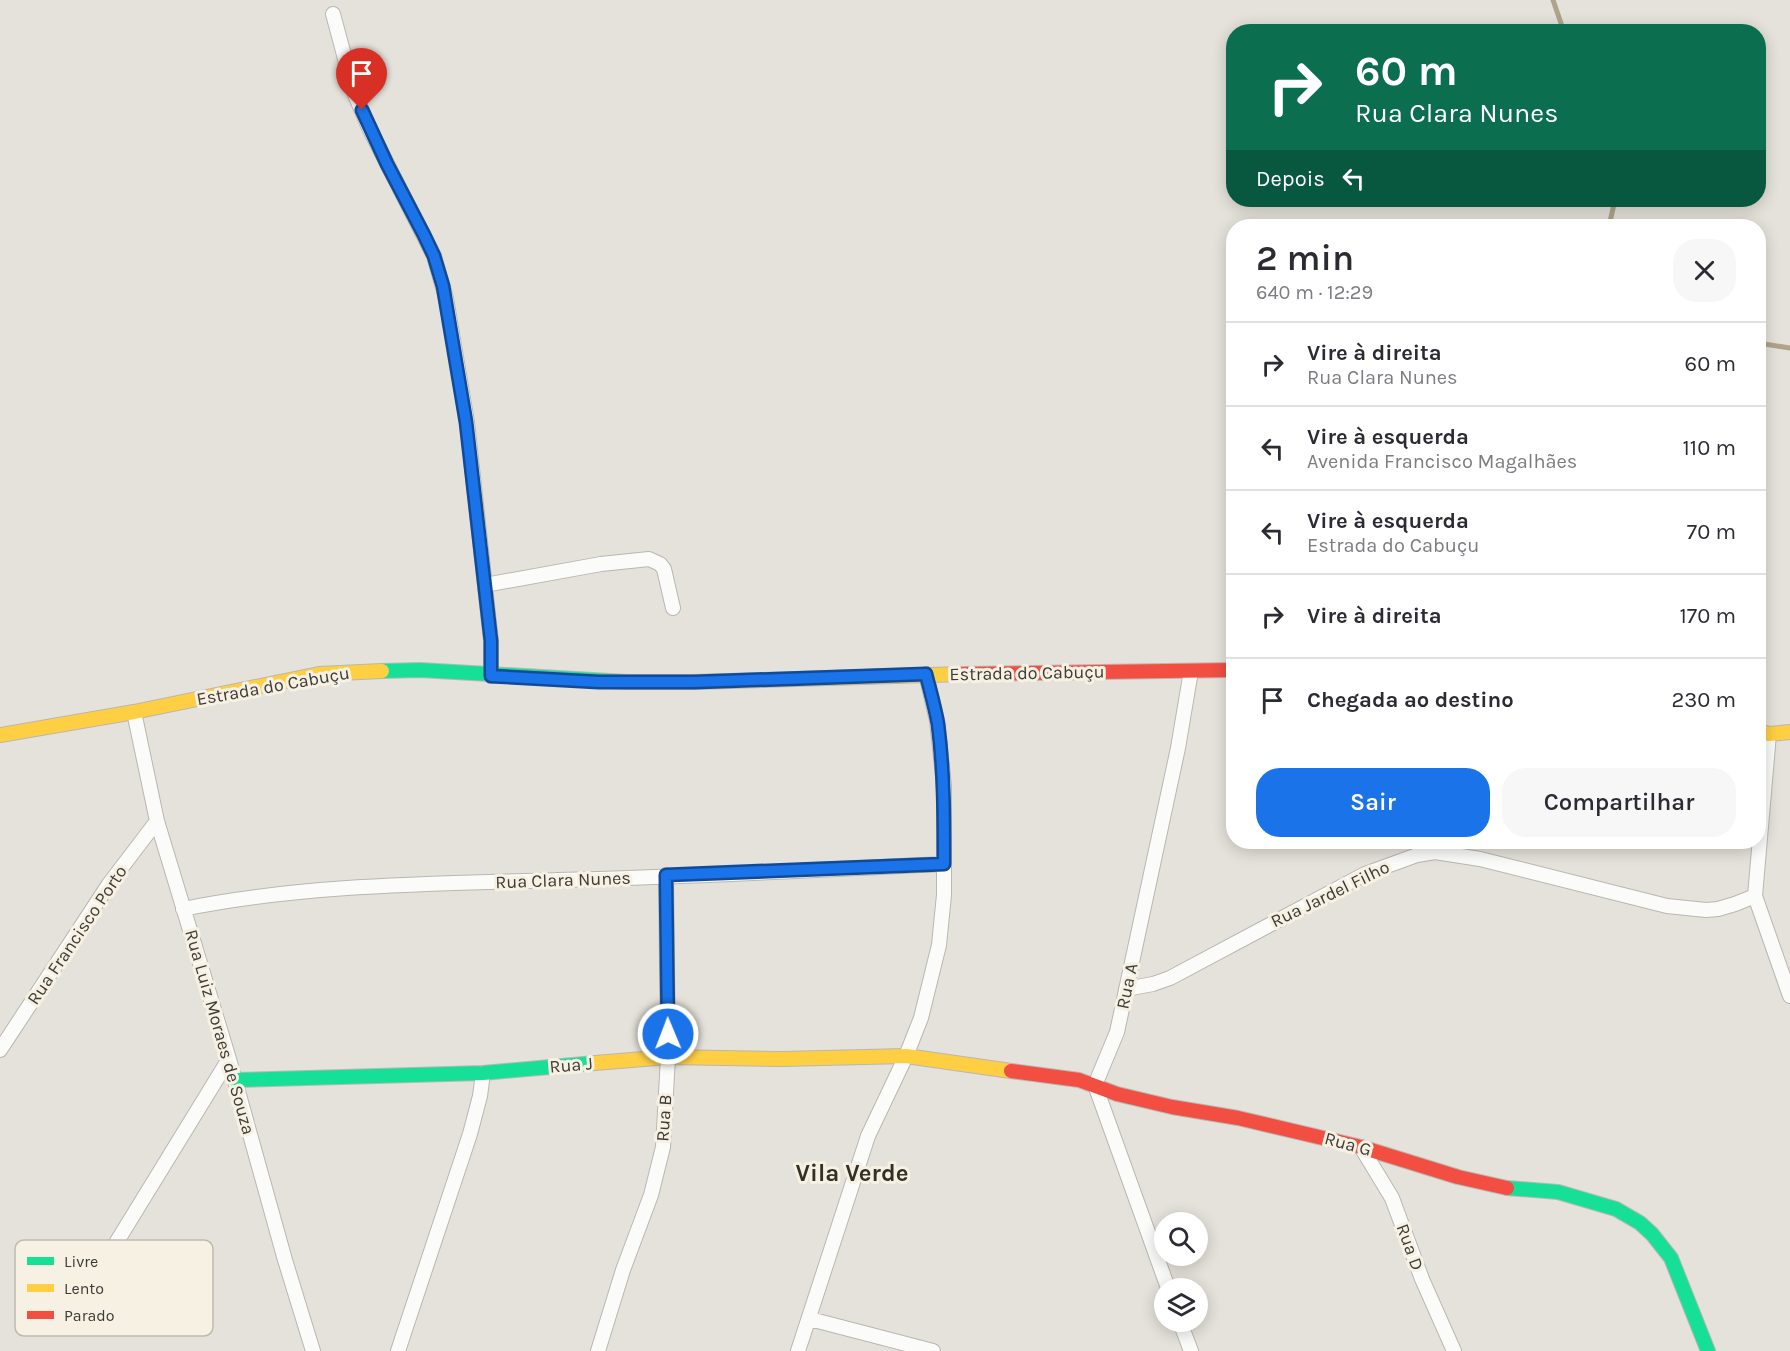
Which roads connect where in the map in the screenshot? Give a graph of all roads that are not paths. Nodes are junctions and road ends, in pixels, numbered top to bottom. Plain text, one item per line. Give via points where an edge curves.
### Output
1 (333, 14) dead end
2 (485, 585) junction
3 (673, 608) dead end
4 (1226, 670) edge
5 (1191, 671) junction
6 (926, 674) junction
7 (491, 676) junction
8 (134, 712) junction
9 (1790, 732) edge
10 (1766, 733) edge
11 (0, 735) edge
12 (157, 821) junction
13 (1758, 849) edge
14 (944, 864) junction
15 (666, 875) junction
16 (1755, 896) junction
17 (183, 909) junction
18 (1126, 989) junction
19 (1790, 996) edge
20 (0, 1050) edge
21 (906, 1056) junction
22 (668, 1057) junction
23 (229, 1059) junction
24 (483, 1073) junction
25 (235, 1080) junction
26 (1095, 1085) junction
27 (1361, 1146) junction
28 (118, 1240) edge
29 (1164, 1278) edge
30 (810, 1319) junction
31 (1184, 1332) edge
32 (313, 1351) edge
33 (398, 1351) edge
34 (598, 1351) edge
35 (798, 1351) edge
36 (933, 1351) edge
37 (1191, 1351) edge
38 (1454, 1351) edge
39 (1708, 1351) edge

1 - 2 street via 354,92 440,274 466,422
2 - 3 street via 649,559 664,568
2 - 7 street
4 - 5 street, Estrada do Cabuçu
5 - 6 street, Estrada do Cabuçu
5 - 18 street, Rua A
6 - 7 street, Estrada do Cabuçu via 664,682
6 - 14 street via 942,759
7 - 8 street, Estrada do Cabuçu via 387,669 337,672
8 - 11 street, Estrada do Cabuçu
8 - 12 street, Rua Luiz Moraes de Souza
9 - 10 street
12 - 17 street, Rua Luiz Moraes de Souza
12 - 20 street, Rua Francisco Porto via 110,884
13 - 16 street
14 - 15 street, Rua Clara Nunes
14 - 21 street via 939,945 921,1018
15 - 17 street, Rua Clara Nunes via 397,885 254,897
15 - 22 street, Rua B
16 - 18 street, Rua Jardel Filho via 1718,909 1667,906 1480,859 1435,852 1365,874 1170,978
16 - 19 street
17 - 23 street, Rua Luiz Moraes de Souza
18 - 26 street, Rua A via 1117,1032
21 - 22 street, Rua J
21 - 26 street, Rua G
21 - 30 street via 879,1109 856,1168
22 - 24 street, Rua J
22 - 34 street, Rua B via 663,1147 656,1180
23 - 25 street, Rua Luiz Moraes de Souza
23 - 28 street
24 - 25 street, Rua J
24 - 33 street via 470,1134
25 - 32 street, Rua Luiz Moraes de Souza
26 - 27 street, Rua G via 1172,1107
26 - 29 street
27 - 38 street, Rua D via 1392,1198
27 - 39 street, Rua G via 1500,1188 1571,1195 1628,1216 1652,1234 1671,1258
30 - 35 street
30 - 36 street
31 - 37 street

